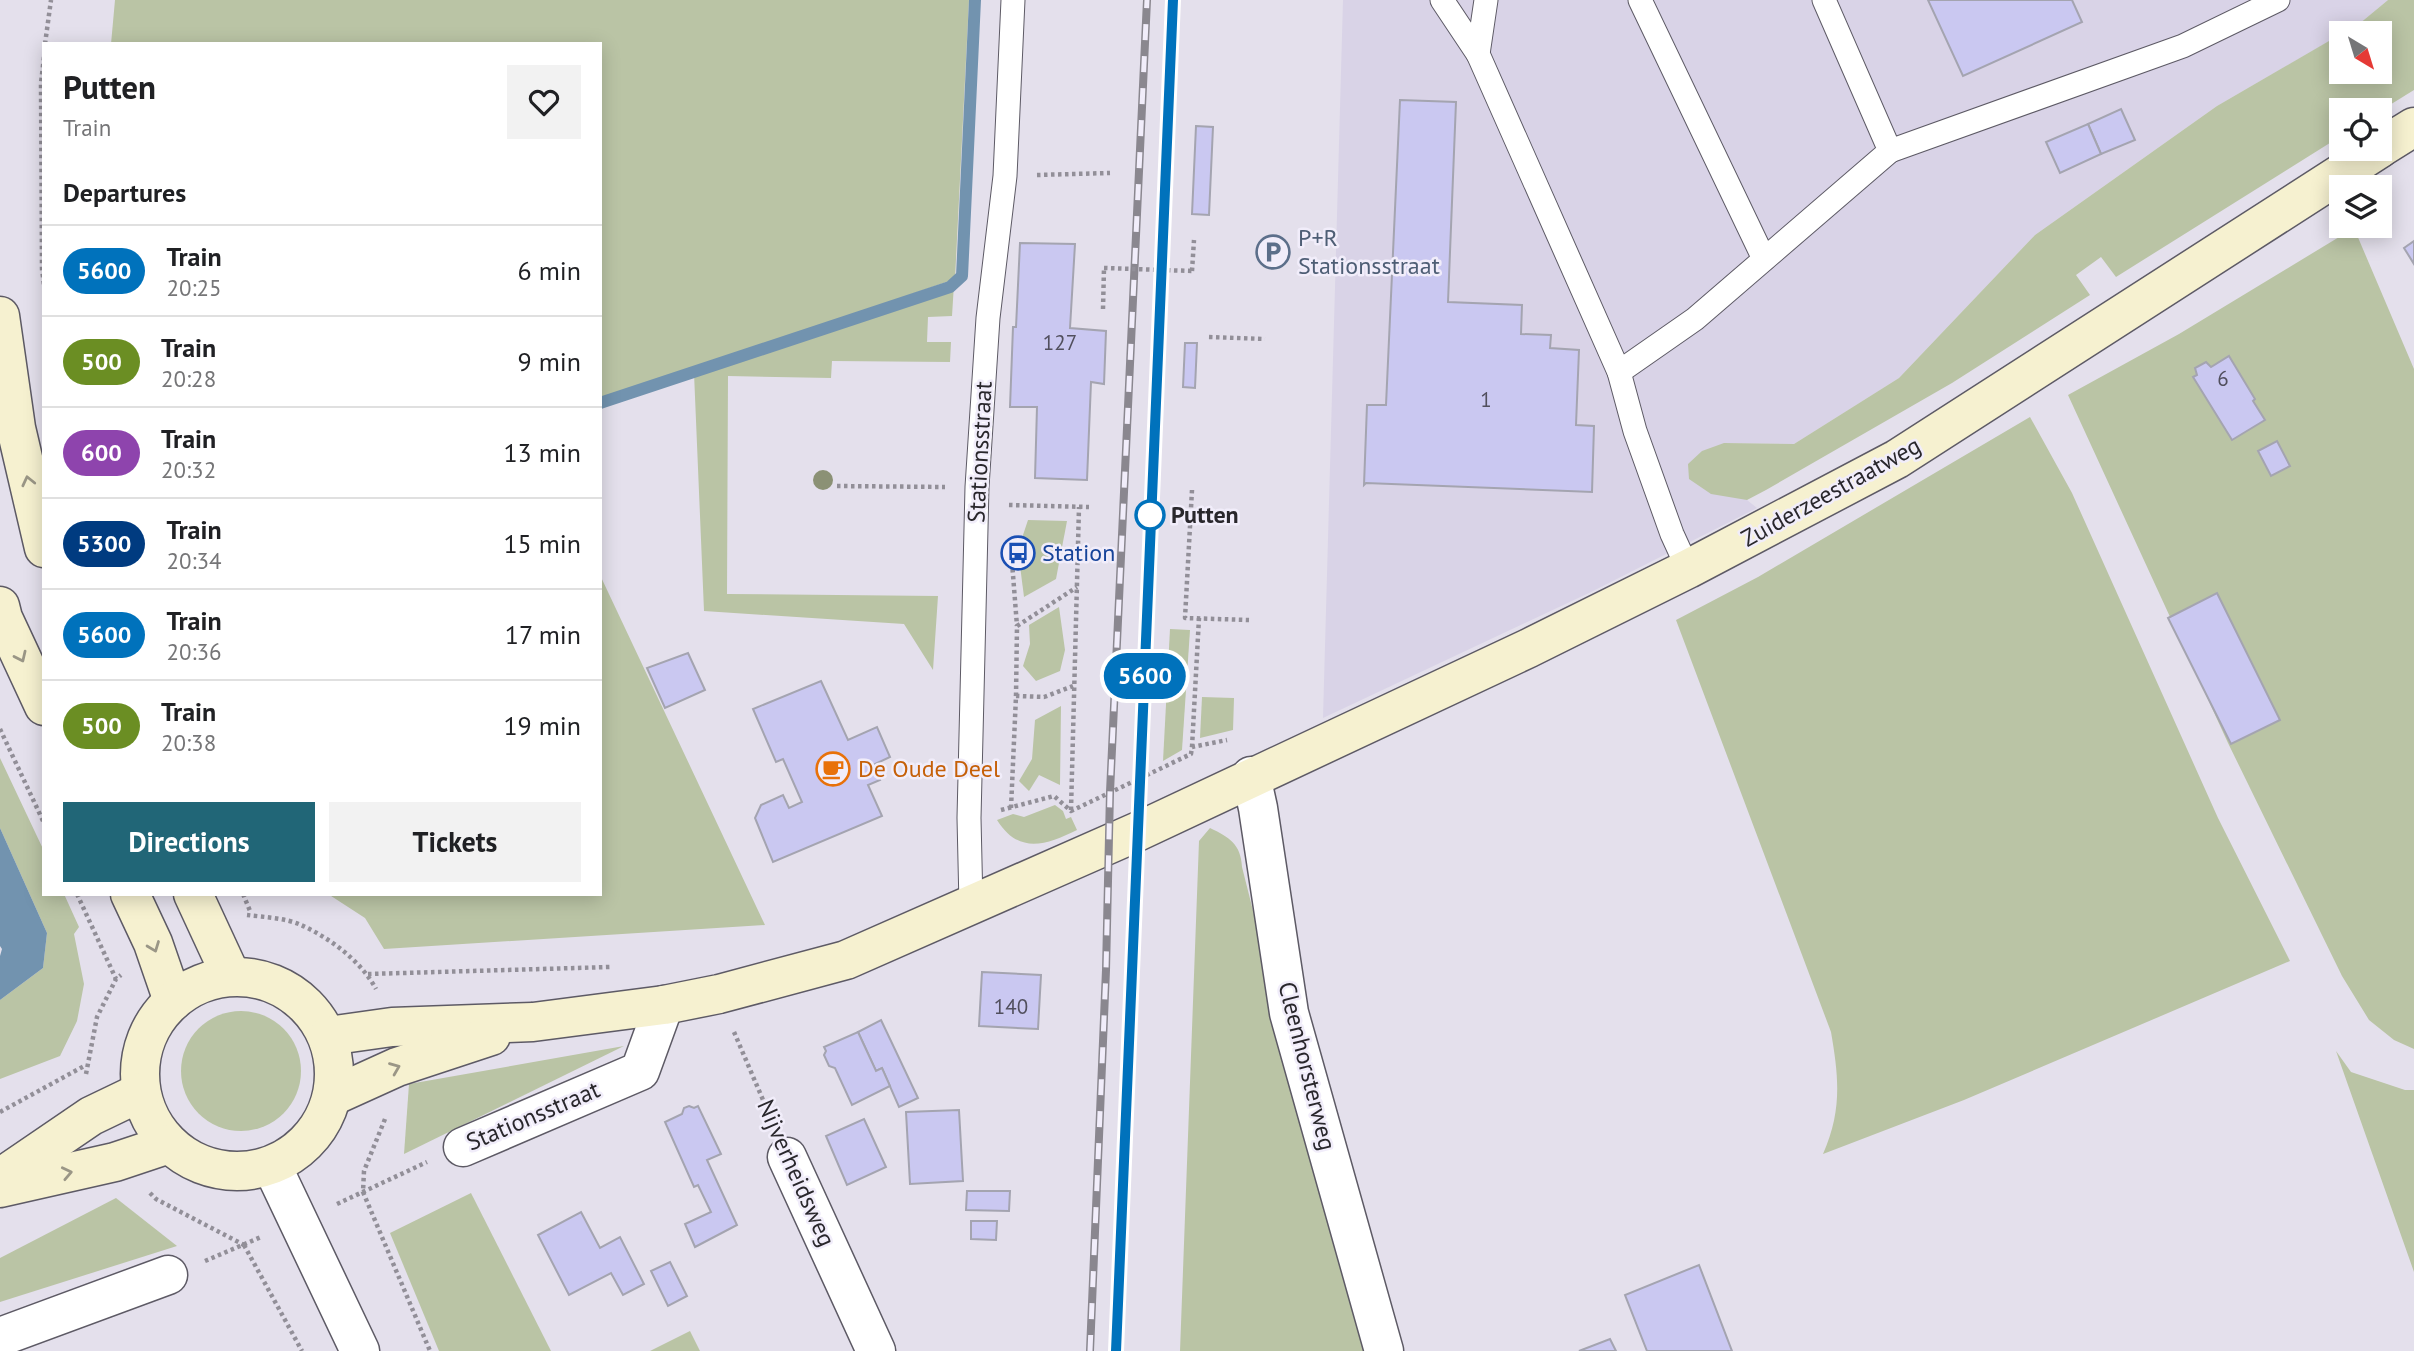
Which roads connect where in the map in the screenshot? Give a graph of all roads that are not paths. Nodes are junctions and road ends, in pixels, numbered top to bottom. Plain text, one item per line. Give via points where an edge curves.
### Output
1 (1013, 0) edge
2 (1442, 0) edge
3 (1486, 0) edge
4 (1640, 0) edge
5 (1824, 0) edge
6 (2278, 0) edge
7 (1478, 54) junction
8 (2414, 127) edge
9 (2392, 140) edge
10 (1890, 151) junction
11 (2359, 161) edge
12 (1764, 259) junction
13 (0, 316) edge
14 (1619, 372) junction
15 (42, 539) edge
16 (1688, 569) junction
17 (0, 606) edge
18 (42, 702) edge
19 (1251, 776) junction
20 (131, 896) edge
21 (194, 896) edge
22 (971, 905) junction
23 (231, 976) junction
24 (173, 1001) junction
25 (664, 1006) junction
26 (533, 1022) junction
27 (328, 1036) junction
28 (141, 1092) junction
29 (333, 1096) junction
30 (169, 1144) junction
31 (463, 1147) road end
32 (787, 1157) road end
33 (272, 1166) junction
34 (0, 1178) edge
35 (0, 1188) edge
36 (168, 1275) dead end
37 (0, 1337) edge
38 (360, 1351) edge
39 (876, 1351) edge
40 (1384, 1351) edge

1 - 22 lane, Stationsstraat via 1005,176 988,318 976,498 968,818
2 - 7 lane
3 - 7 lane
4 - 12 lane
5 - 10 lane
6 - 10 lane via 2183,46
7 - 14 lane
8 - 9 street, Zuiderzeestraatweg
10 - 12 lane
11 - 16 street, Zuiderzeestraatweg via 1897,459
12 - 14 lane via 1695,319
15 -> 13 street via 16,428
14 - 16 lane via 1635,431
16 - 19 street, Zuiderzeestraatweg
17 -> 18 street
19 - 22 street
19 - 40 street, Cleenhorsterweg via 1289,1013
20 -> 24 street
21 - 23 street
22 - 25 street via 846,960
23 - 24 street via 200,984
23 - 27 street via 261,979 289,991 312,1010
24 - 28 street via 152,1027 141,1059
25 - 26 street
25 - 31 street, Stationsstraat via 640,1070
26 - 27 street via 392,1027
29 -> 26 street via 397,1067
27 - 29 street via 335,1065
28 - 30 street via 151,1121
28 - 34 street via 91,1116
29 - 33 street via 321,1125 307,1142
30 - 33 street via 200,1165 235,1172
35 -> 30 street via 114,1162
32 - 39 street, Nijverheidsweg
33 - 38 street
36 - 37 street

